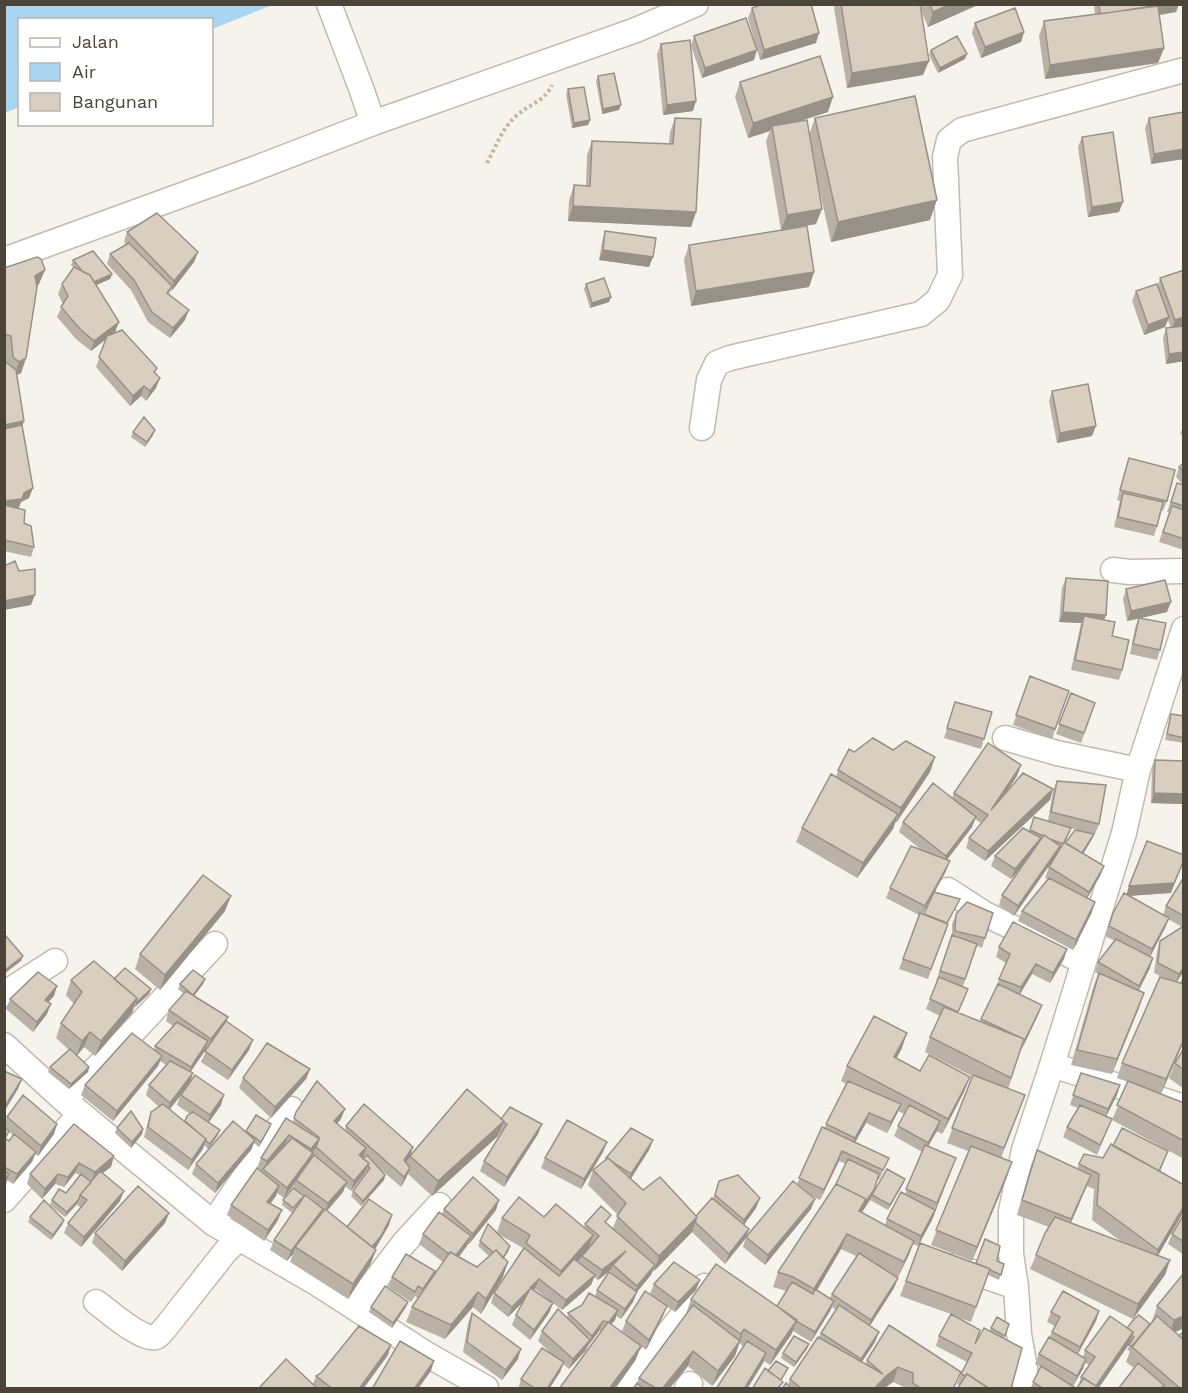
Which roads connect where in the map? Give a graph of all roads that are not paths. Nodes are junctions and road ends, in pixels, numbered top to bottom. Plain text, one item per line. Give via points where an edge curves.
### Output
1 (329, 4) edge
2 (696, 4) edge
3 (1184, 70) edge
4 (373, 123) junction
5 (4, 260) edge
6 (702, 428) dead end
7 (1113, 570) dead end
8 (1184, 571) edge
9 (1184, 629) edge
10 (1005, 738) dead end
11 (1138, 770) junction
12 (948, 890) dead end
13 (215, 944) dead end
14 (55, 961) dead end
15 (1084, 962) junction
16 (4, 994) edge
17 (4, 1046) edge
18 (1052, 1065) junction
19 (72, 1107) junction
20 (1184, 1107) edge
21 (291, 1109) dead end
22 (4, 1200) edge
23 (439, 1205) dead end
24 (213, 1223) junction
25 (238, 1238) junction
26 (940, 1261) edge
27 (705, 1286) edge
28 (1016, 1287) junction
29 (96, 1302) dead end
30 (355, 1307) junction
31 (453, 1380) edge
32 (486, 1389) edge
33 (626, 1389) edge
34 (1025, 1389) edge

1 - 4 street
2 - 4 street via 636,30
3 - 6 street via 962,130 949,140 945,157 950,275 938,300 921,314 717,363 709,380
4 - 5 street
7 - 8 street
9 - 11 street
10 - 11 street
11 - 15 street via 1124,833
12 - 15 street via 985,914
13 - 19 street via 130,1035
14 - 16 street
15 - 18 street
17 - 19 street
18 - 20 street
18 - 28 street via 1024,1150 1011,1211
19 - 22 street
19 - 24 street
21 - 24 street
23 - 30 street
24 - 25 street
25 - 29 street via 157,1336 138,1333
25 - 30 street
26 - 28 street
27 - 33 street
28 - 34 street
30 - 31 street via 428,1355
31 - 32 street

